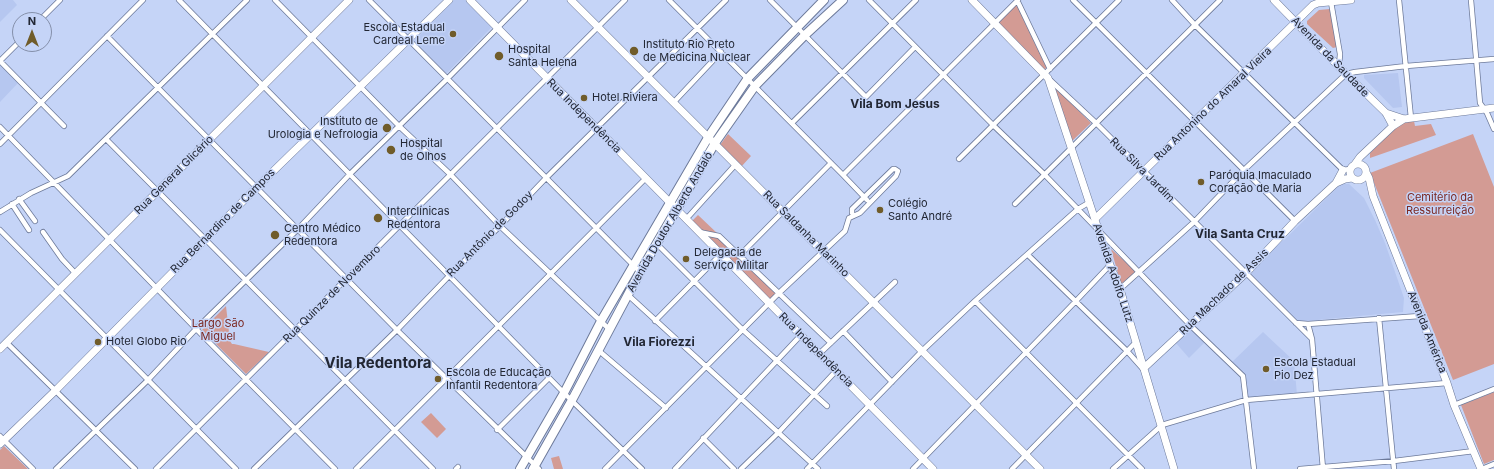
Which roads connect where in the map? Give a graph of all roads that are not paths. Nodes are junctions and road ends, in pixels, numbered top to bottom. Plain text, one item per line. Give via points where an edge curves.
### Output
1 (60, 0) edge
2 (143, 0) edge
3 (179, 0) edge
4 (247, 0) edge
5 (275, 0) edge
6 (349, 0) edge
7 (369, 0) edge
8 (449, 0) edge
9 (470, 0) edge
10 (525, 0) edge
11 (571, 0) edge
12 (625, 0) edge
13 (670, 0) edge
14 (726, 0) edge
15 (770, 0) edge
16 (824, 0) edge
17 (843, 0) edge
18 (869, 0) edge
19 (916, 0) edge
20 (972, 0) edge
21 (1017, 0) edge
22 (1073, 0) edge
23 (1119, 0) edge
24 (1172, 0) edge
25 (1220, 0) edge
26 (1274, 0) edge
27 (1344, 0) edge
28 (1351, 0) edge
29 (1399, 0) edge
30 (1471, 0) edge
31 (1331, 2) junction
32 (48, 12) edge
33 (1296, 22) junction
34 (995, 23) junction
35 (1096, 23) junction
36 (892, 24) junction
37 (1195, 25) junction
38 (598, 27) junction
39 (797, 27) junction
40 (498, 28) junction
41 (697, 28) junction
42 (213, 35) junction
43 (805, 35) junction
44 (107, 36) junction
45 (312, 37) junction
46 (409, 40) junction
47 (915, 47) junction
48 (12, 49) edge
49 (721, 52) junction
50 (1494, 59) edge
51 (1476, 60) junction
52 (0, 61) edge
53 (1406, 66) junction
54 (1339, 67) junction
55 (1050, 69) junction
56 (1244, 72) junction
57 (843, 73) junction
58 (1146, 73) junction
59 (944, 74) junction
60 (1346, 74) junction
61 (648, 76) junction
62 (1046, 76) junction
63 (547, 78) junction
64 (748, 78) junction
65 (447, 80) junction
66 (755, 86) junction
67 (263, 87) junction
68 (361, 87) junction
69 (159, 88) junction
70 (674, 102) junction
71 (40, 103) junction
72 (1494, 108) edge
73 (1484, 109) junction
74 (1386, 113) junction
75 (1407, 118) junction
76 (1195, 121) junction
77 (792, 123) junction
78 (1096, 123) junction
79 (1295, 123) junction
80 (0, 126) edge
81 (64, 126) dead end
82 (399, 126) junction
83 (993, 126) junction
84 (1393, 126) junction
85 (498, 128) junction
86 (596, 128) junction
87 (1494, 129) edge
88 (9, 135) junction
89 (310, 135) junction
90 (708, 136) junction
91 (106, 139) junction
92 (210, 140) junction
93 (715, 143) junction
94 (0, 144) edge
95 (1071, 148) junction
96 (1368, 151) junction
97 (959, 159) dead end
98 (832, 162) junction
99 (736, 164) junction
100 (1349, 168) junction
101 (1365, 169) junction
102 (1244, 170) junction
103 (1144, 171) junction
104 (1044, 174) junction
105 (349, 175) junction
106 (451, 175) junction
107 (844, 175) junction
108 (546, 178) junction
109 (646, 178) junction
110 (1355, 180) junction
111 (881, 181) junction
112 (56, 183) junction
113 (1336, 183) junction
114 (885, 186) junction
115 (257, 187) junction
116 (158, 191) junction
117 (872, 191) junction
118 (876, 196) junction
119 (1373, 196) junction
120 (865, 198) junction
121 (19, 199) junction
122 (670, 202) junction
123 (869, 202) junction
124 (1090, 202) junction
125 (12, 204) junction
126 (1015, 204) dead end
127 (676, 209) junction
128 (1078, 209) junction
129 (0, 212) edge
130 (783, 212) junction
131 (854, 215) junction
132 (685, 218) junction
133 (1095, 219) junction
134 (35, 221) dead end
135 (1295, 221) junction
136 (1194, 222) junction
137 (400, 226) junction
138 (500, 226) junction
139 (596, 228) junction
140 (1098, 228) junction
141 (298, 229) junction
142 (0, 230) edge
143 (29, 230) dead end
144 (43, 232) dead end
145 (699, 232) junction
146 (205, 239) junction
147 (110, 240) junction
148 (656, 243) junction
149 (823, 252) junction
150 (721, 254) junction
151 (1028, 255) junction
152 (739, 256) junction
153 (1110, 264) junction
154 (633, 265) junction
155 (640, 272) junction
156 (1139, 272) junction
157 (1246, 273) junction
158 (76, 274) junction
159 (551, 274) junction
160 (448, 276) junction
161 (346, 279) junction
162 (246, 280) junction
163 (694, 281) junction
164 (895, 282) dead end
165 (157, 287) junction
166 (1120, 289) junction
167 (60, 290) junction
168 (779, 293) junction
169 (628, 295) junction
170 (975, 301) junction
171 (873, 302) junction
172 (1075, 302) junction
173 (770, 303) junction
174 (1420, 316) junction
175 (1379, 318) junction
176 (601, 321) junction
177 (655, 321) junction
178 (1296, 323) junction
179 (1308, 324) junction
180 (1191, 326) junction
181 (498, 327) junction
182 (196, 329) junction
183 (609, 329) junction
184 (296, 330) junction
185 (397, 330) junction
186 (743, 330) junction
187 (843, 331) junction
188 (801, 335) junction
189 (107, 338) junction
190 (1312, 339) junction
191 (1136, 342) junction
192 (7, 343) junction
193 (831, 343) junction
194 (0, 349) edge
195 (598, 350) junction
196 (922, 351) junction
197 (1127, 351) junction
198 (1025, 353) junction
199 (820, 354) junction
200 (777, 360) junction
201 (706, 368) junction
202 (1145, 369) junction
203 (836, 370) junction
204 (549, 378) junction
205 (246, 379) junction
206 (447, 379) junction
207 (148, 380) junction
208 (346, 380) junction
209 (892, 382) junction
210 (1447, 383) junction
211 (1387, 388) junction
212 (1494, 389) edge
213 (55, 391) junction
214 (564, 393) junction
215 (814, 393) junction
216 (1316, 394) junction
217 (740, 399) junction
218 (572, 400) junction
219 (1246, 400) junction
220 (1077, 403) junction
221 (871, 405) junction
222 (976, 405) junction
223 (1454, 405) junction
224 (827, 406) dead end
225 (666, 408) junction
226 (1162, 425) junction
227 (196, 429) junction
228 (296, 429) junction
229 (395, 430) junction
230 (497, 430) junction
231 (95, 431) junction
232 (778, 433) junction
233 (703, 438) junction
234 (1, 440) edge
235 (624, 451) junction
236 (1474, 452) junction
237 (1128, 454) junction
238 (1026, 455) junction
239 (526, 458) junction
240 (923, 458) junction
241 (1394, 461) junction
242 (812, 464) junction
243 (1494, 464) edge
244 (535, 468) edge
245 (1323, 468) edge
246 (33, 469) edge
247 (56, 469) edge
248 (135, 469) edge
249 (156, 469) edge
250 (236, 469) edge
251 (254, 469) edge
252 (335, 469) edge
253 (356, 469) edge
254 (433, 469) edge
255 (520, 469) edge
256 (605, 469) edge
257 (642, 469) edge
258 (675, 469) edge
259 (734, 469) edge
260 (741, 469) edge
261 (807, 469) edge
262 (818, 469) edge
263 (913, 469) edge
264 (933, 469) edge
265 (1012, 469) edge
266 (1040, 469) edge
267 (1113, 469) edge
268 (1142, 469) edge
269 (1174, 469) edge
270 (1254, 469) edge
271 (1300, 469) edge
272 (1394, 469) edge
273 (1481, 469) edge

1 - 32 street
2 - 44 street
3 - 42 street
4 - 42 street
5 - 45 street
6 - 45 street, Rua General Glicério
7 - 46 street
8 - 46 street, Rua Bernardino de Campos
9 - 40 street, Rua Independência
10 - 40 street
11 - 38 street, Rua Saldanha Marinho
12 - 38 street, Rua Quinze de Novembro
13 - 41 street
14 - 41 street, Rua Antônio de Godoy
15 - 39 street
16 - 39 main road, Avenida Doutor Alberto Andaló
17 - 43 main road, Avenida Doutor Alberto Andaló
18 - 36 street
19 - 36 street
20 - 34 street, Rua Silva Jardim
21 - 34 street
21 - 55 street
22 - 35 street
23 - 35 street
24 - 37 street
25 - 37 street
26 - 33 street, Avenida da Saudade
27 - 28 street, Rua Antonino do Amaral Vieira
27 - 31 street, Rua Antonino do Amaral Vieira
29 - 53 street
30 - 51 street
31 - 33 street, Rua Antonino do Amaral Vieira via 1313,6
31 - 54 street via 1340,54
33 - 54 street, Avenida da Saudade
33 - 56 street, Rua Antonino do Amaral Vieira
34 - 59 street
34 - 62 street, Rua Silva Jardim
35 - 55 street
35 - 58 street
36 - 47 street
36 - 57 street
37 - 56 street
37 - 58 street
38 - 61 street, Rua Saldanha Marinho
38 - 63 street, Rua Quinze de Novembro
39 - 43 street
39 - 64 main road, Avenida Doutor Alberto Andaló
40 - 63 street, Rua Independência
40 - 65 street
41 - 49 street
41 - 61 street, Rua Antônio de Godoy
42 - 67 street
42 - 69 street
43 - 57 street
43 - 66 main road, Avenida Doutor Alberto Andaló
44 - 69 street
44 - 71 street
45 - 67 street, Rua General Glicério
45 - 68 street
46 - 65 street
46 - 68 street, Rua Bernardino de Campos
47 - 57 street via 866,96
47 - 59 street
48 - 52 street
49 - 64 street
49 - 70 street
50 - 51 street
51 - 53 street
51 - 73 street via 1480,103
52 - 71 street
53 - 60 street
53 - 75 street
54 - 60 street, Avenida da Saudade
55 - 62 street
56 - 76 street, Rua Antonino do Amaral Vieira
56 - 79 street
57 - 77 street
58 - 76 street
58 - 78 street
59 - 83 street
59 - 107 street
60 - 74 street, Avenida da Saudade
60 - 79 street
61 - 70 street, Rua Saldanha Marinho
61 - 86 street, Rua Antônio de Godoy
62 - 78 street, Rua Silva Jardim
62 - 83 street
62 - 95 street, Avenida Adolfo Lutz
63 - 85 street, Rua Quinze de Novembro
63 - 86 street, Rua Independência
64 - 66 street
64 - 90 main road, Avenida Doutor Alberto Andaló
65 - 82 street
65 - 85 street
66 - 77 street
66 - 93 main road, Avenida Doutor Alberto Andaló
67 - 89 street
67 - 92 street, Rua General Glicério
68 - 82 street
68 - 89 street, Rua Bernardino de Campos
69 - 91 street
69 - 92 street
70 - 90 street, Rua Saldanha Marinho
71 - 81 street
71 - 88 street
72 - 73 street
73 - 75 street
73 - 87 street
74 - 75 street, Avenida da Saudade
74 - 84 street, Avenida da Saudade
75 - 84 street, Rua Machado de Assis
76 - 102 street
76 - 103 street, Rua Antonino do Amaral Vieira
77 - 98 street
78 - 95 street
78 - 103 street, Rua Silva Jardim
79 - 100 street
79 - 102 street
80 - 88 street
82 - 105 street
82 - 106 street
83 - 97 street
83 - 104 street
84 - 96 street, Rua Machado de Assis
85 - 106 street, Rua Quinze de Novembro
85 - 108 street
86 - 108 street, Rua Antônio de Godoy
86 - 109 street, Rua Independência
88 - 94 street
88 - 112 street
89 - 105 street
89 - 115 street, Rua Bernardino de Campos
90 - 93 street, Rua Saldanha Marinho
90 - 122 main road, Avenida Doutor Alberto Andaló
91 - 112 street via 68,176
91 - 116 street
92 - 115 street
92 - 116 street, Rua General Glicério
93 - 99 street, Rua Saldanha Marinho
93 - 127 main road, Avenida Doutor Alberto Andaló
95 - 104 street
95 - 124 street, Avenida Adolfo Lutz
96 - 100 street, Rua Machado de Assis
96 - 101 street, Rua Machado de Assis
98 - 107 street
98 - 130 street
99 - 130 street, Rua Saldanha Marinho
99 - 132 street
100 - 101 street
100 - 110 street via 1349,173
100 - 113 street, Rua Machado de Assis
101 - 110 street via 1365,177
101 - 119 street, Avenida América
102 - 135 street
102 - 136 street
103 - 133 street, Rua Antonino do Amaral Vieira
103 - 136 street, Rua Silva Jardim
104 - 126 street
104 - 128 street
105 - 137 street
105 - 141 street
106 - 137 street, Rua Quinze de Novembro
106 - 138 street
107 - 120 street
108 - 138 street, Rua Antônio de Godoy
108 - 139 street
109 - 122 street, Rua Independência
109 - 139 street
110 - 113 street, Rua Machado de Assis via 1345,178
110 - 119 street, Avenida América
111 - 114 street
111 - 114 street via 893,169 898,171
111 - 117 street
112 - 121 street
112 - 147 street
113 - 135 street, Rua Machado de Assis
114 - 118 street
115 - 141 street
115 - 146 street, Rua Bernardino de Campos
116 - 146 street
116 - 147 street, Rua General Glicério
117 - 118 street
117 - 120 street
118 - 123 street
119 - 174 street, Avenida América
120 - 123 street
120 - 131 street via 852,209
121 - 125 street
121 - 134 street
122 - 127 street, Rua Independência
122 - 154 main road, Avenida Doutor Alberto Andaló
123 - 131 street via 860,213
124 - 128 street
124 - 133 street, Avenida Adolfo Lutz
125 - 129 street
125 - 143 street
127 - 132 street, Rua Independência
127 - 148 main road, Avenida Doutor Alberto Andaló
128 - 140 street
128 - 151 street
130 - 149 street, Rua Saldanha Marinho
130 - 152 street
131 - 149 street via 849,218 845,231
132 - 145 street, Rua Independência
133 - 140 street, Avenida Adolfo Lutz
135 - 157 street, Rua Machado de Assis
136 - 156 street
136 - 157 street, Rua Silva Jardim
137 - 160 street
137 - 161 street, Rua Quinze de Novembro
138 - 159 street
138 - 160 street, Rua Antônio de Godoy
139 - 154 street
139 - 159 street
140 - 153 street, Avenida Adolfo Lutz
140 - 156 street
141 - 161 street
141 - 162 street
142 - 167 street
144 - 158 street
145 - 150 street, Rua Independência
145 - 152 street, Rua Independência via 719,236
146 - 162 street
146 - 165 street, Rua Bernardino de Campos
147 - 158 street, Rua General Glicério
147 - 165 street
148 - 155 main road, Avenida Doutor Alberto Andaló
148 - 163 street
149 - 168 street
149 - 171 street, Rua Saldanha Marinho
150 - 163 street
150 - 173 street, Rua Independência
151 - 170 street
151 - 172 street
152 - 168 street, Rua Independência
153 - 166 street, Avenida Adolfo Lutz
153 - 172 street
154 - 155 street
154 - 176 main road, Avenida Doutor Alberto Andaló
155 - 169 main road, Avenida Doutor Alberto Andaló
156 - 166 street
156 - 180 street
157 - 178 street, Rua Silva Jardim
157 - 180 street, Rua Machado de Assis
158 - 167 street, Rua General Glicério
159 - 176 street
159 - 181 street
160 - 181 street
160 - 185 street, Rua Antônio de Godoy
161 - 184 street, Rua Quinze de Novembro
161 - 185 street
162 - 182 street
162 - 184 street
163 - 177 street
163 - 186 street
164 - 171 street
165 - 182 street
165 - 189 street, Rua Bernardino de Campos
166 - 191 street, Avenida Adolfo Lutz
167 - 189 street
167 - 192 street, Rua General Glicério
168 - 173 street
168 - 193 street, Rua Independência
169 - 177 street
169 - 183 main road, Avenida Doutor Alberto Andaló
170 - 196 street
170 - 198 street
171 - 187 street
171 - 196 street, Rua Saldanha Marinho
172 - 197 street
172 - 198 street
173 - 186 street
173 - 188 street, Rua Independência
174 - 175 street
174 - 210 street, Avenida América
175 - 179 street
175 - 211 street
176 - 183 street
176 - 214 main road, Avenida Doutor Alberto Andaló
177 - 201 street
178 - 179 street
178 - 190 street, Rua Silva Jardim
179 - 190 street
180 - 202 street, Rua Machado de Assis
180 - 219 street via 1243,376
181 - 204 street
181 - 206 street
182 - 205 street
182 - 207 street
183 - 195 main road, Avenida Doutor Alberto Andaló
184 - 205 street, Rua Quinze de Novembro
184 - 208 street
185 - 206 street
185 - 208 street, Rua Antônio de Godoy
186 - 200 street
186 - 201 street
187 - 193 street
187 - 209 street
188 - 199 street, Rua Independência
188 - 200 street
189 - 207 street
189 - 213 street, Rua Bernardino de Campos
190 - 216 street
191 - 197 street
191 - 202 street, Avenida Adolfo Lutz
192 - 194 street, Rua General Glicério
192 - 213 street
193 - 199 street
195 - 218 main road, Avenida Doutor Alberto Andaló
195 - 225 street
196 - 209 street
196 - 222 street, Rua Saldanha Marinho
197 - 202 street
197 - 220 street
198 - 220 street
198 - 222 street
199 - 203 street, Rua Independência
200 - 215 street
200 - 217 street
201 - 217 street
201 - 225 street
202 - 226 street, Avenida Adolfo Lutz
203 - 215 street
203 - 221 street, Rua Independência
204 - 214 street
204 - 230 street
205 - 227 street, Rua Quinze de Novembro
205 - 228 street
206 - 229 street
206 - 230 street
207 - 227 street
207 - 231 street
208 - 228 street, Rua Antônio de Godoy
208 - 229 street
209 - 221 street
210 - 211 street
210 - 223 street, Avenida América
211 - 216 street
211 - 241 street
212 - 223 street
213 - 231 street
213 - 234 street, Rua Bernardino de Campos
214 - 218 street
214 - 239 main road, Avenida Doutor Alberto Andaló
215 - 224 street
215 - 232 street
216 - 219 street
216 - 245 street
217 - 232 street
217 - 233 street
218 - 235 street
218 - 244 main road, Avenida Doutor Alberto Andaló
219 - 226 street
219 - 270 street
220 - 237 street
220 - 238 street
221 - 240 street, Rua Independência
221 - 242 street
222 - 238 street, Rua Saldanha Marinho
222 - 240 street
223 - 236 street, Avenida América
225 - 235 street
226 - 237 street
226 - 269 street, Avenida Adolfo Lutz
227 - 249 street, Rua Quinze de Novembro
227 - 250 street
228 - 251 street, Rua Antônio de Godoy
228 - 252 street
229 - 253 street
229 - 254 street
230 - 239 street
231 - 247 street
231 - 248 street
232 - 242 street
232 - 260 street
233 - 258 street
233 - 259 street
234 - 246 street
235 - 256 street
235 - 257 street
236 - 241 street
236 - 273 street, Avenida América
237 - 267 street
237 - 268 street
238 - 265 street
238 - 266 street, Rua Saldanha Marinho
239 - 244 street
239 - 255 main road, Avenida Doutor Alberto Andaló
240 - 263 street
240 - 264 street, Rua Independência
241 - 245 street
241 - 272 street
242 - 261 street
242 - 262 street
243 - 273 street
245 - 271 street

